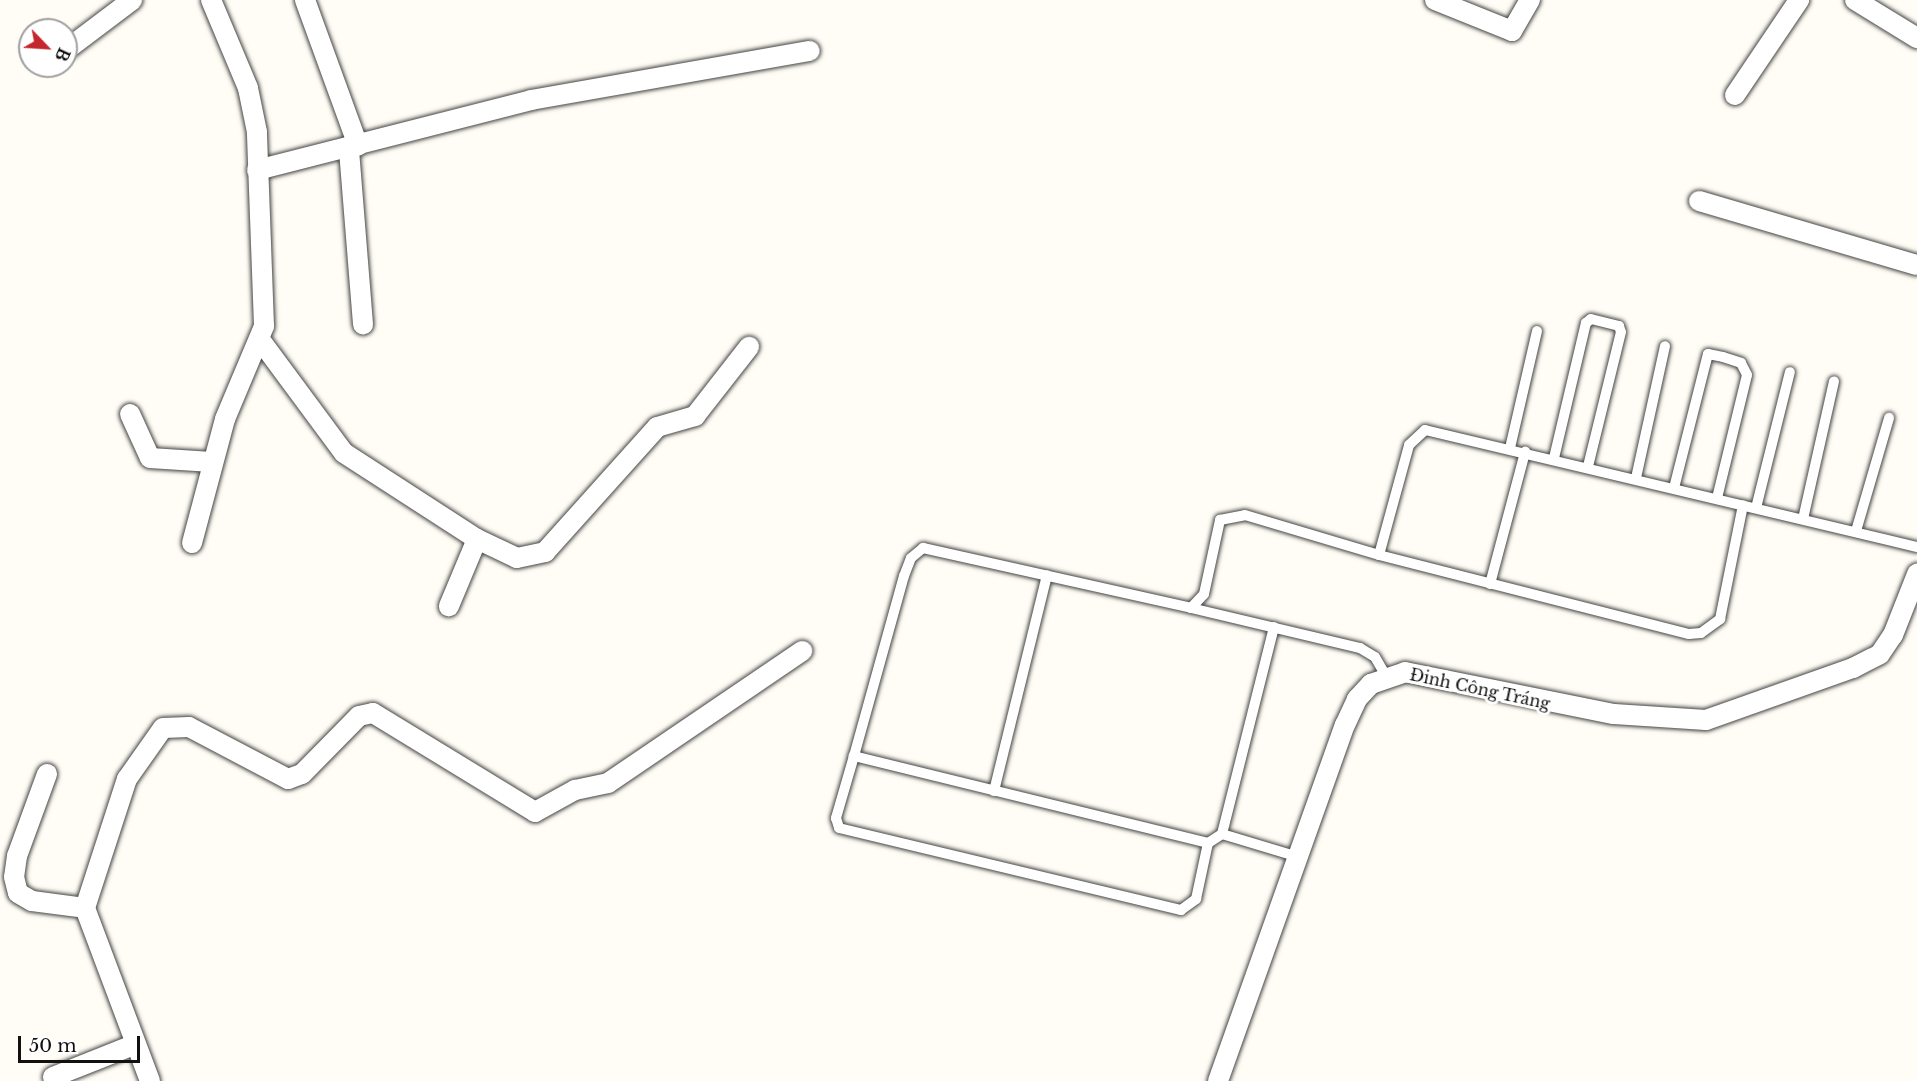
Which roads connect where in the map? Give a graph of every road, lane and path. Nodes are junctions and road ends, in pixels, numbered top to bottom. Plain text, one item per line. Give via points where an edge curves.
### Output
1 (132, 0) edge
2 (211, 0) edge
3 (305, 0) edge
4 (1435, 0) edge
5 (1530, 0) edge
6 (1799, 0) edge
7 (1855, 0) edge
8 (1917, 38) edge
9 (78, 41) edge
10 (810, 51) dead end
11 (1735, 94) dead end
12 (354, 148) junction
13 (256, 170) junction
14 (1699, 201) dead end
15 (1917, 265) edge
16 (363, 324) dead end
17 (1537, 331) dead end
18 (261, 341) junction
19 (1665, 346) dead end
20 (749, 347) dead end
21 (1790, 372) dead end
22 (1834, 381) dead end
23 (130, 414) dead end
24 (1889, 418) dead end
25 (1510, 448) junction
26 (1525, 452) junction
27 (1554, 458) junction
28 (212, 462) junction
29 (1588, 466) junction
30 (1636, 478) junction
31 (1674, 488) junction
32 (1717, 498) junction
33 (1743, 505) junction
34 (1756, 508) junction
35 (1803, 519) junction
36 (1856, 531) junction
37 (477, 539) junction
38 (192, 543) dead end
39 (1917, 547) edge
40 (1378, 555) junction
41 (1917, 574) edge
42 (1047, 575) junction
43 (1490, 584) junction
44 (449, 606) dead end
45 (1191, 608) junction
46 (1274, 627) junction
47 (802, 651) dead end
48 (1386, 676) junction
49 (854, 756) junction
50 (47, 774) dead end
51 (994, 791) junction
52 (1222, 834) junction
53 (1208, 843) junction
54 (1298, 857) junction
55 (85, 909) junction
56 (136, 1044) junction
57 (53, 1077) dead end
58 (150, 1081) edge
59 (1218, 1081) edge

1 - 9 street
2 - 13 street via 248,88 257,132
3 - 12 street
4 - 5 street via 1512,31
6 - 11 street
7 - 8 street
10 - 12 street via 531,100
12 - 13 street
12 - 16 street
13 - 18 street via 264,308
14 - 15 street
17 - 25 lane
18 - 28 street via 231,403
18 - 37 street via 344,453
19 - 30 lane
20 - 37 street via 695,416 657,427 545,552 517,558
21 - 34 lane
22 - 35 lane
23 - 28 street via 150,458
24 - 36 lane
25 - 26 lane
25 - 40 lane via 1437,431 1416,435
26 - 27 lane
26 - 43 lane
27 - 29 lane
27 - 29 lane via 1586,323 1591,319 1619,326 1621,333
28 - 38 street
29 - 30 lane
30 - 31 lane
31 - 32 lane
31 - 32 lane via 1708,354 1723,357 1742,363 1747,375
32 - 33 lane
33 - 34 lane
33 - 43 lane via 1720,619 1701,633
34 - 35 lane
35 - 36 lane
36 - 39 lane
37 - 44 street
40 - 43 lane
40 - 45 lane via 1245,515 1229,515 1220,520 1204,594
41 - 48 street, Đinh Công Tráng via 1893,635 1880,654 1853,668 1706,720 1614,714 1405,672
42 - 45 lane
42 - 49 lane via 933,547 918,551 904,576
42 - 51 lane
45 - 46 lane
46 - 48 lane via 1360,648 1375,657
46 - 52 lane
47 - 55 street via 608,783 575,790 535,812 373,713 359,716 302,774 288,779 189,727 170,724 128,779
48 - 54 street, Đinh Công Tráng via 1357,699
49 - 51 lane
49 - 53 lane via 836,818 839,828 1181,910 1196,898
50 - 55 street via 17,856 14,877 18,893 32,901
51 - 53 lane
52 - 53 lane
52 - 54 lane
54 - 59 street, Đinh Công Tráng
55 - 56 street
56 - 57 street
56 - 58 street

